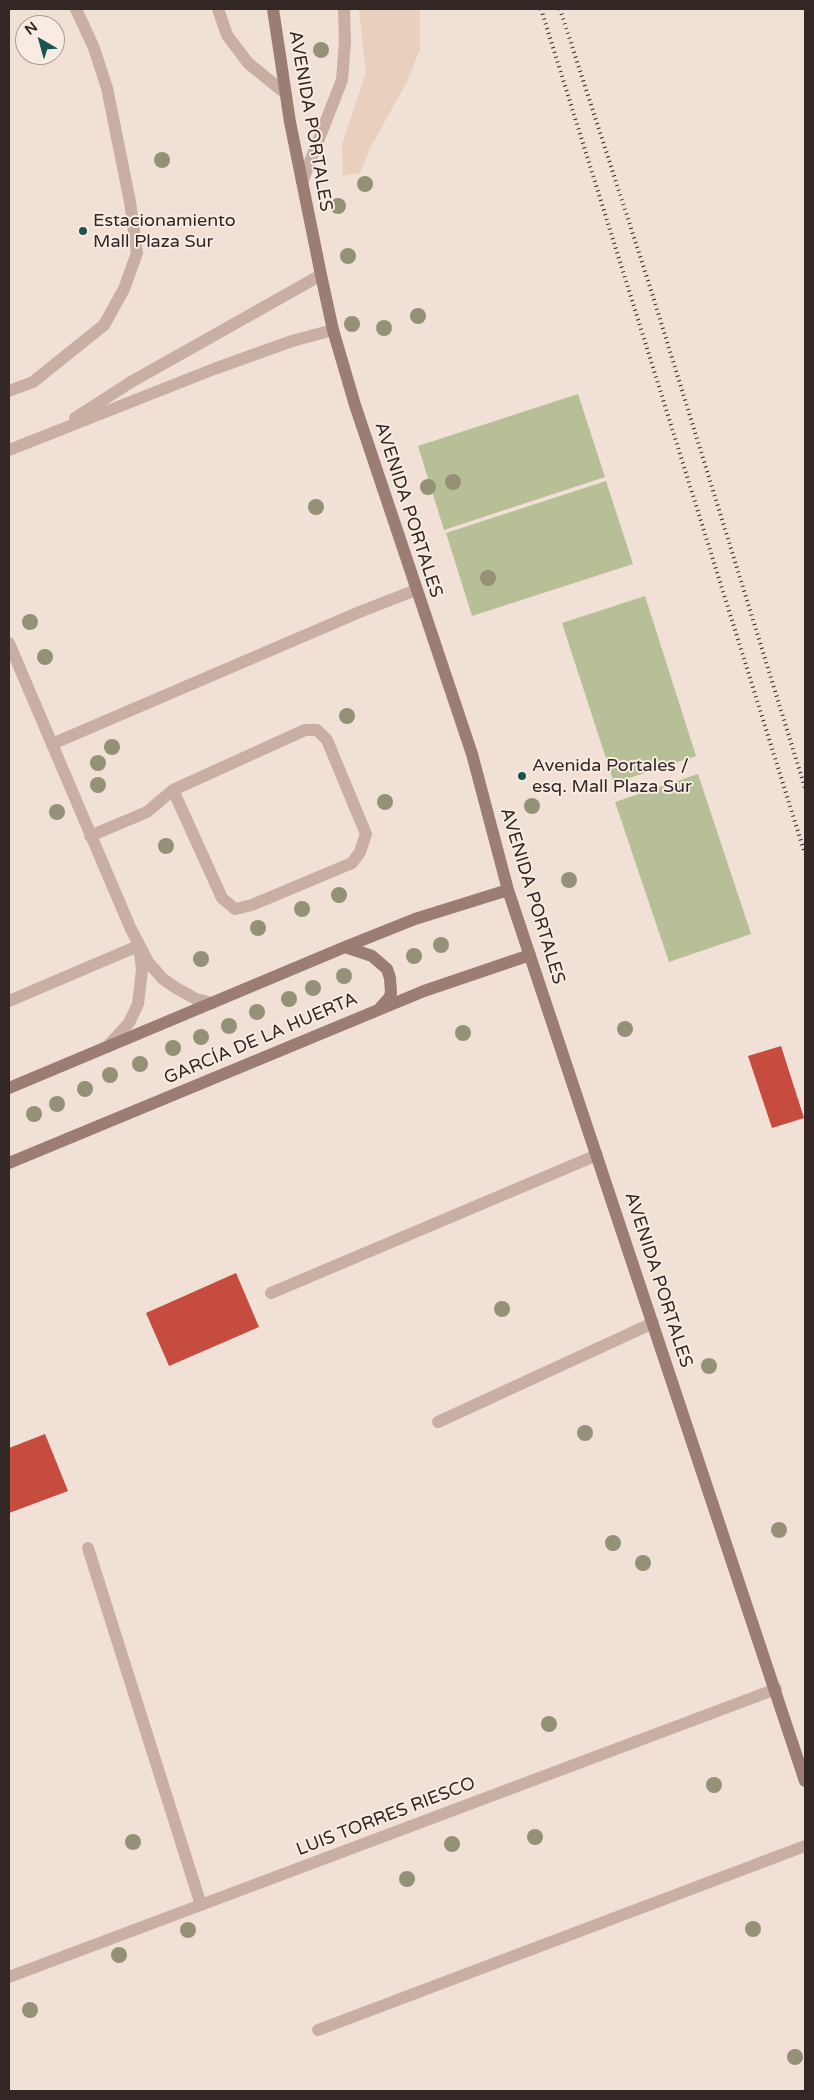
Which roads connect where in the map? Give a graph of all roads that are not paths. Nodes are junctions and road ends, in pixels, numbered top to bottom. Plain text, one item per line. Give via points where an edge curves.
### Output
1 (76, 9) edge
2 (218, 9) edge
3 (273, 9) edge
4 (344, 9) edge
5 (285, 93) junction
6 (302, 182) junction
7 (321, 275) junction
8 (333, 330) junction
9 (9, 391) edge
10 (52, 433) junction
11 (9, 450) edge
12 (416, 590) junction
13 (9, 643) edge
14 (52, 744) junction
15 (173, 790) junction
16 (90, 836) junction
17 (508, 890) junction
18 (138, 946) junction
19 (344, 947) junction
20 (530, 954) junction
21 (9, 1001) edge
22 (212, 1003) junction
23 (378, 1010) junction
24 (107, 1047) junction
25 (9, 1088) edge
26 (597, 1155) junction
27 (9, 1164) edge
28 (271, 1293) dead end
29 (653, 1323) junction
30 (438, 1422) dead end
31 (88, 1548) dead end
32 (776, 1689) junction
33 (805, 1781) edge
34 (805, 1846) edge
35 (201, 1905) junction
36 (9, 1977) edge
37 (318, 2030) dead end

1 - 9 street via 94,48 107,88 130,202 136,253 124,289 104,325 33,382
2 - 5 street via 227,35 248,63
3 - 5 main road, AVENIDA PORTALES
4 - 6 street via 342,80
5 - 6 main road, AVENIDA PORTALES
6 - 7 main road, AVENIDA PORTALES
7 - 8 main road, AVENIDA PORTALES
7 - 10 street via 131,382
8 - 10 street via 214,368
8 - 12 main road, AVENIDA PORTALES
10 - 11 street
12 - 14 street
12 - 17 main road, AVENIDA PORTALES via 472,754
13 - 14 street
14 - 16 street
15 - 15 street via 305,730 317,730 327,740 366,834 360,852 352,862 252,906 235,909 222,898
15 - 16 street via 147,812
16 - 18 street
17 - 19 main road
17 - 20 main road, AVENIDA PORTALES
18 - 21 street
18 - 22 street via 163,979 196,999
18 - 24 street via 142,970 138,1004 129,1023
19 - 22 main road
19 - 23 main road via 372,956 387,970 391,993
20 - 23 main road, GARCÍA DE LA HUERTA
20 - 26 main road, AVENIDA PORTALES
22 - 24 main road
23 - 27 main road, GARCÍA DE LA HUERTA
24 - 25 main road
26 - 28 street
26 - 29 main road, AVENIDA PORTALES
29 - 30 street
29 - 32 main road, AVENIDA PORTALES
31 - 35 street
32 - 33 main road, AVENIDA PORTALES
32 - 35 street, LUIS TORRES RIESCO
34 - 37 street
35 - 36 street, LUIS TORRES RIESCO

